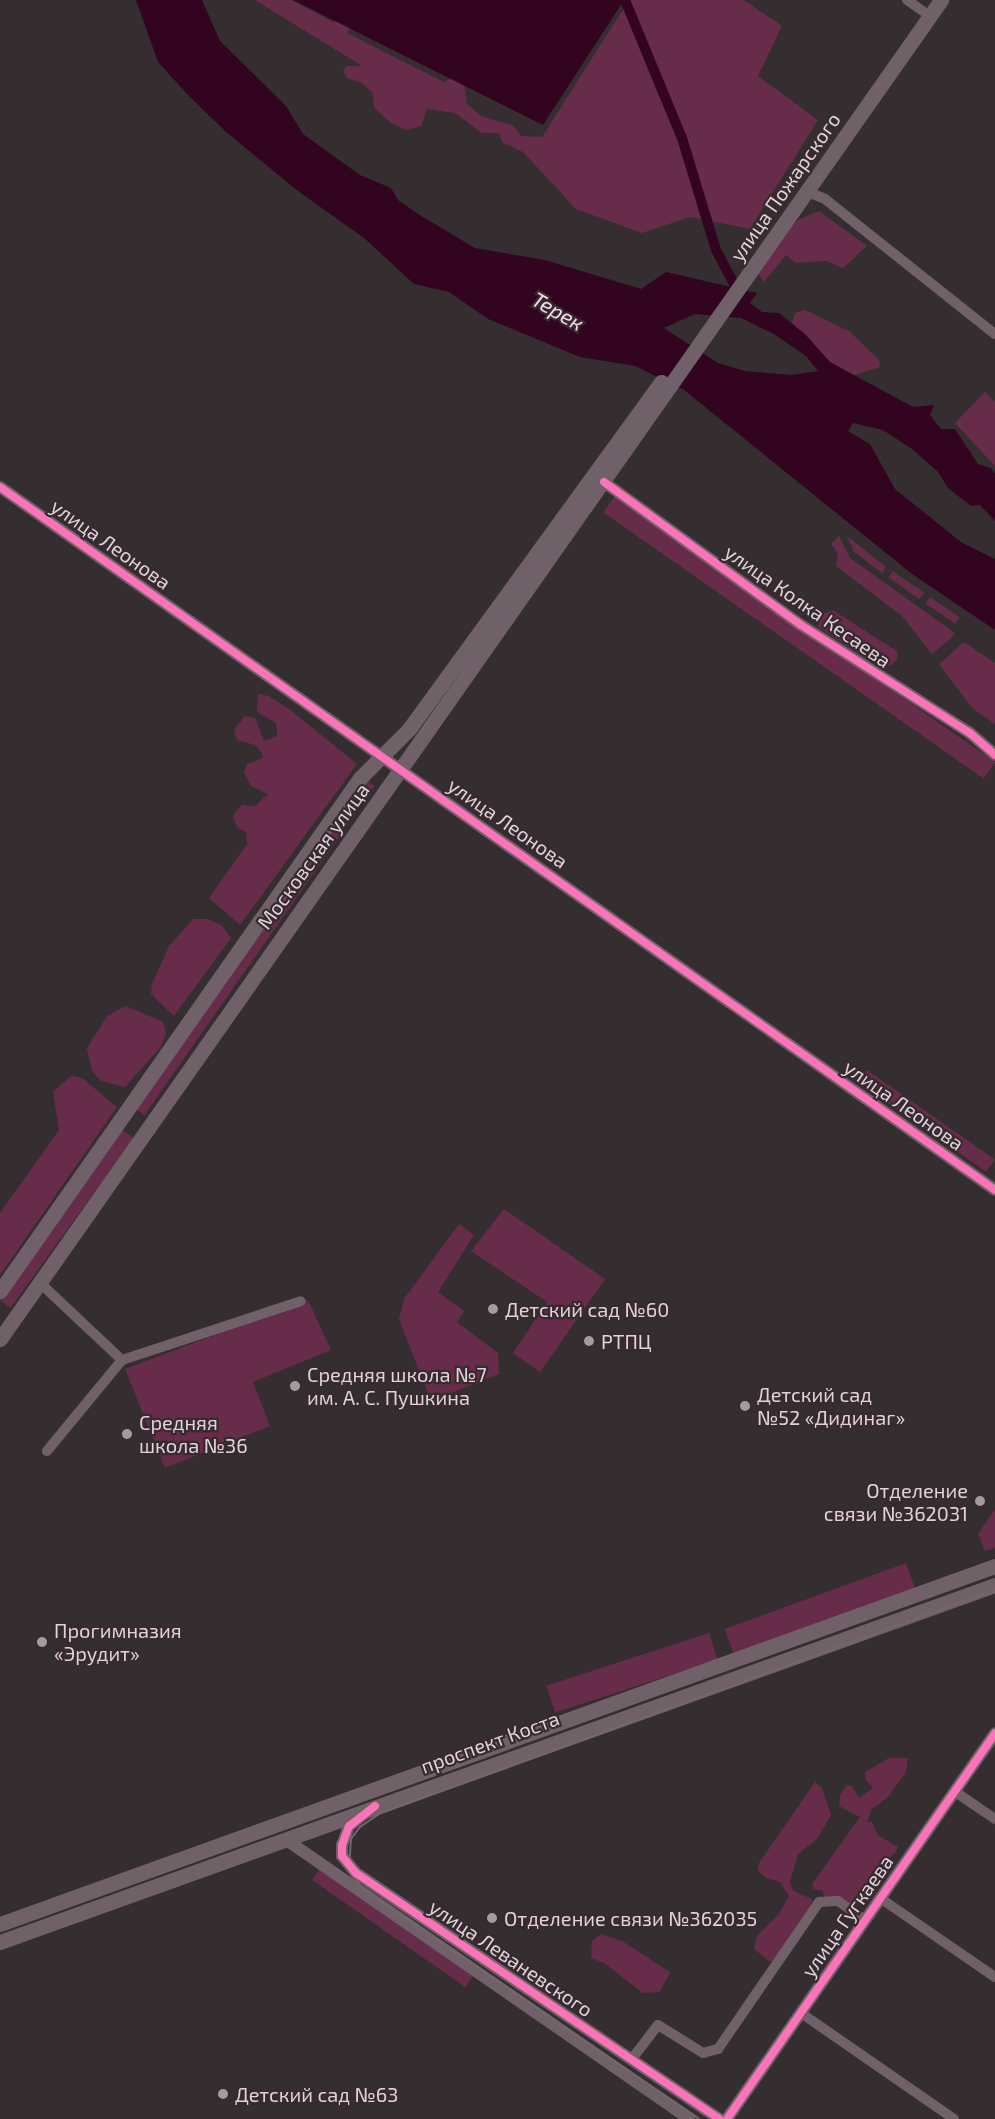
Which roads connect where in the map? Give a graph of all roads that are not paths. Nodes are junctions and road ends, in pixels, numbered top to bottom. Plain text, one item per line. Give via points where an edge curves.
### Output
1 (907, 0) edge
2 (941, 0) edge
3 (926, 5) edge
4 (808, 192) junction
5 (765, 244) junction
6 (995, 334) edge
7 (658, 395) junction
8 (604, 482) junction
9 (0, 487) edge
10 (382, 755) junction
11 (995, 755) edge
12 (403, 768) junction
13 (995, 1190) edge
14 (39, 1282) junction
15 (0, 1291) edge
16 (301, 1301) dead end
17 (0, 1339) edge
18 (122, 1360) junction
19 (47, 1451) dead end
20 (995, 1566) edge
21 (995, 1585) edge
22 (995, 1732) edge
23 (954, 1791) junction
24 (375, 1806) junction
25 (995, 1819) edge
26 (288, 1841) junction
27 (880, 1898) junction
28 (865, 1920) junction
29 (0, 1924) edge
30 (0, 1942) edge
31 (995, 1977) edge
32 (801, 2013) junction
33 (631, 2060) junction
34 (689, 2119) edge
35 (719, 2119) edge
36 (727, 2119) edge
37 (954, 2119) edge

1 - 3 street
2 - 4 main road, улица Пожарского
3 - 5 main road, улица Пожарского
4 - 5 main road, улица Пожарского
4 - 6 street via 825,199
5 - 7 main road, улица Пожарского
7 - 8 main road, Московская улица
7 - 10 main road, Московская улица via 409,729
8 - 11 street, улица Колка Кесаева via 801,625 970,733
8 - 12 main road, Московская улица
9 - 10 street, улица Леонова
10 - 12 street, улица Леонова
10 - 15 main road, Московская улица via 348,794
12 - 13 street, улица Леонова
12 - 14 main road, Московская улица
14 - 17 main road, Московская улица
14 - 18 street
16 - 18 street
18 - 19 street
20 - 29 main road, проспект Коста
21 - 24 main road, проспект Коста
22 - 23 street, улица Гугкаева
23 - 25 street
23 - 27 street, улица Гугкаева
24 - 26 main road, проспект Коста
24 - 33 street, улица Леваневского via 349,1826 342,1845 342,1856 356,1873
26 - 30 main road, проспект Коста
26 - 34 street, улица Леваневского
27 - 28 street, улица Гугкаева
27 - 31 street
28 - 32 street, улица Гугкаева
28 - 33 street via 838,1901 819,1902 718,2049 703,2053 658,2025
32 - 36 street, улица Гугкаева
32 - 37 street
33 - 35 street, улица Леваневского

